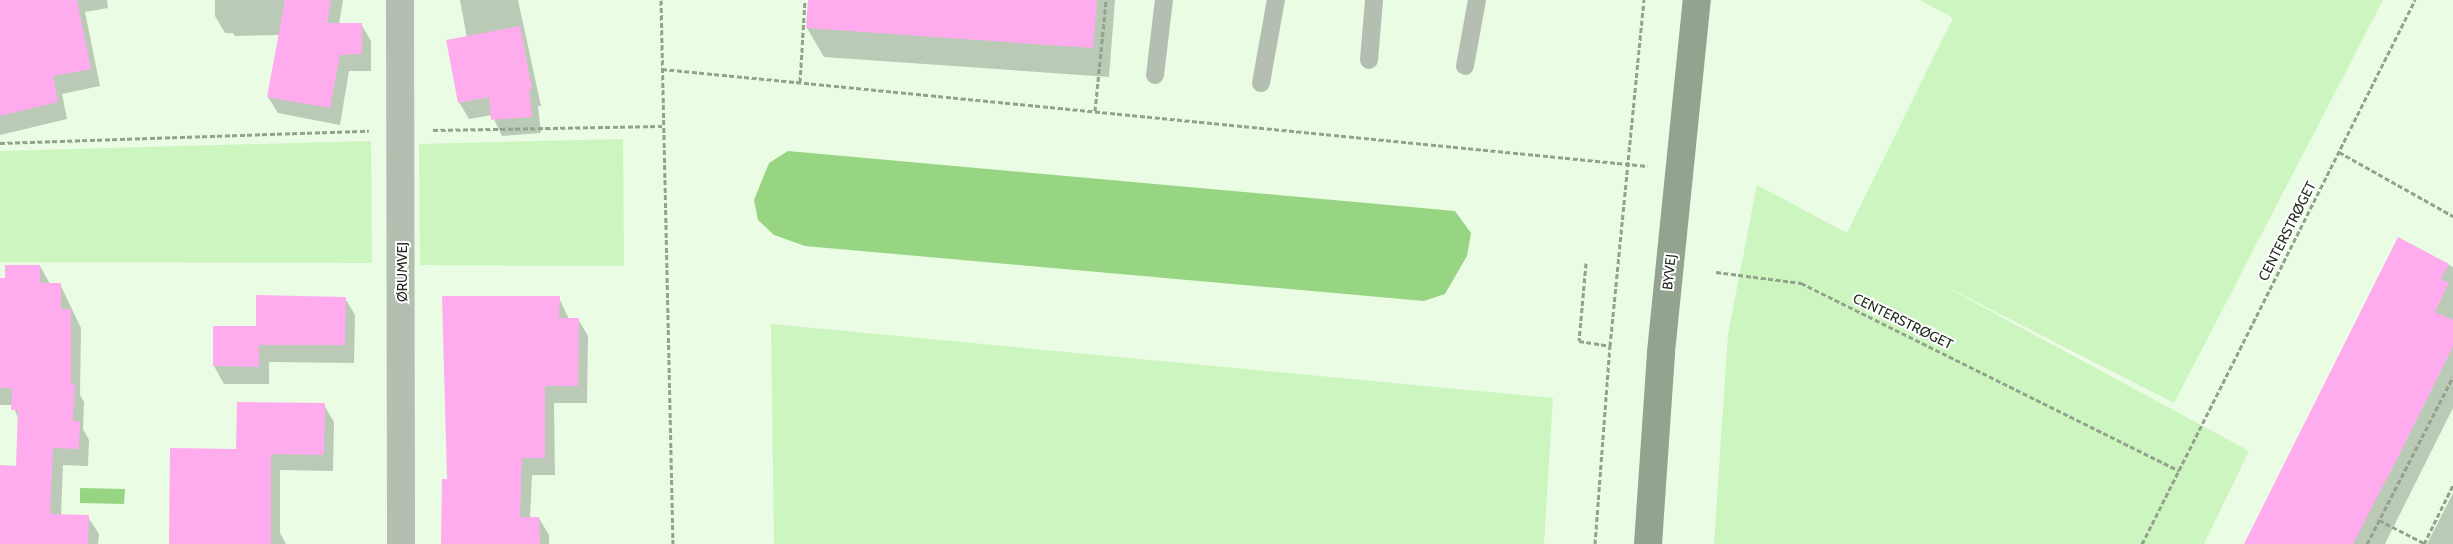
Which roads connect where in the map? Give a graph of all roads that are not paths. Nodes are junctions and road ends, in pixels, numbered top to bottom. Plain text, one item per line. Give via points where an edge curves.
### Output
1 (400, 0) edge
2 (1164, 0) edge
3 (1276, 0) edge
4 (1374, 0) edge
5 (1477, 0) edge
6 (1697, 0) edge
7 (1368, 60) dead end
8 (1465, 66) dead end
9 (1155, 75) dead end
10 (1261, 83) dead end
11 (401, 544) edge
12 (1648, 544) edge

1 - 11 street, ØRUMVEJ
2 - 9 lane
3 - 10 lane
4 - 7 lane
5 - 8 lane
6 - 12 street, BYVEJ via 1661,352

